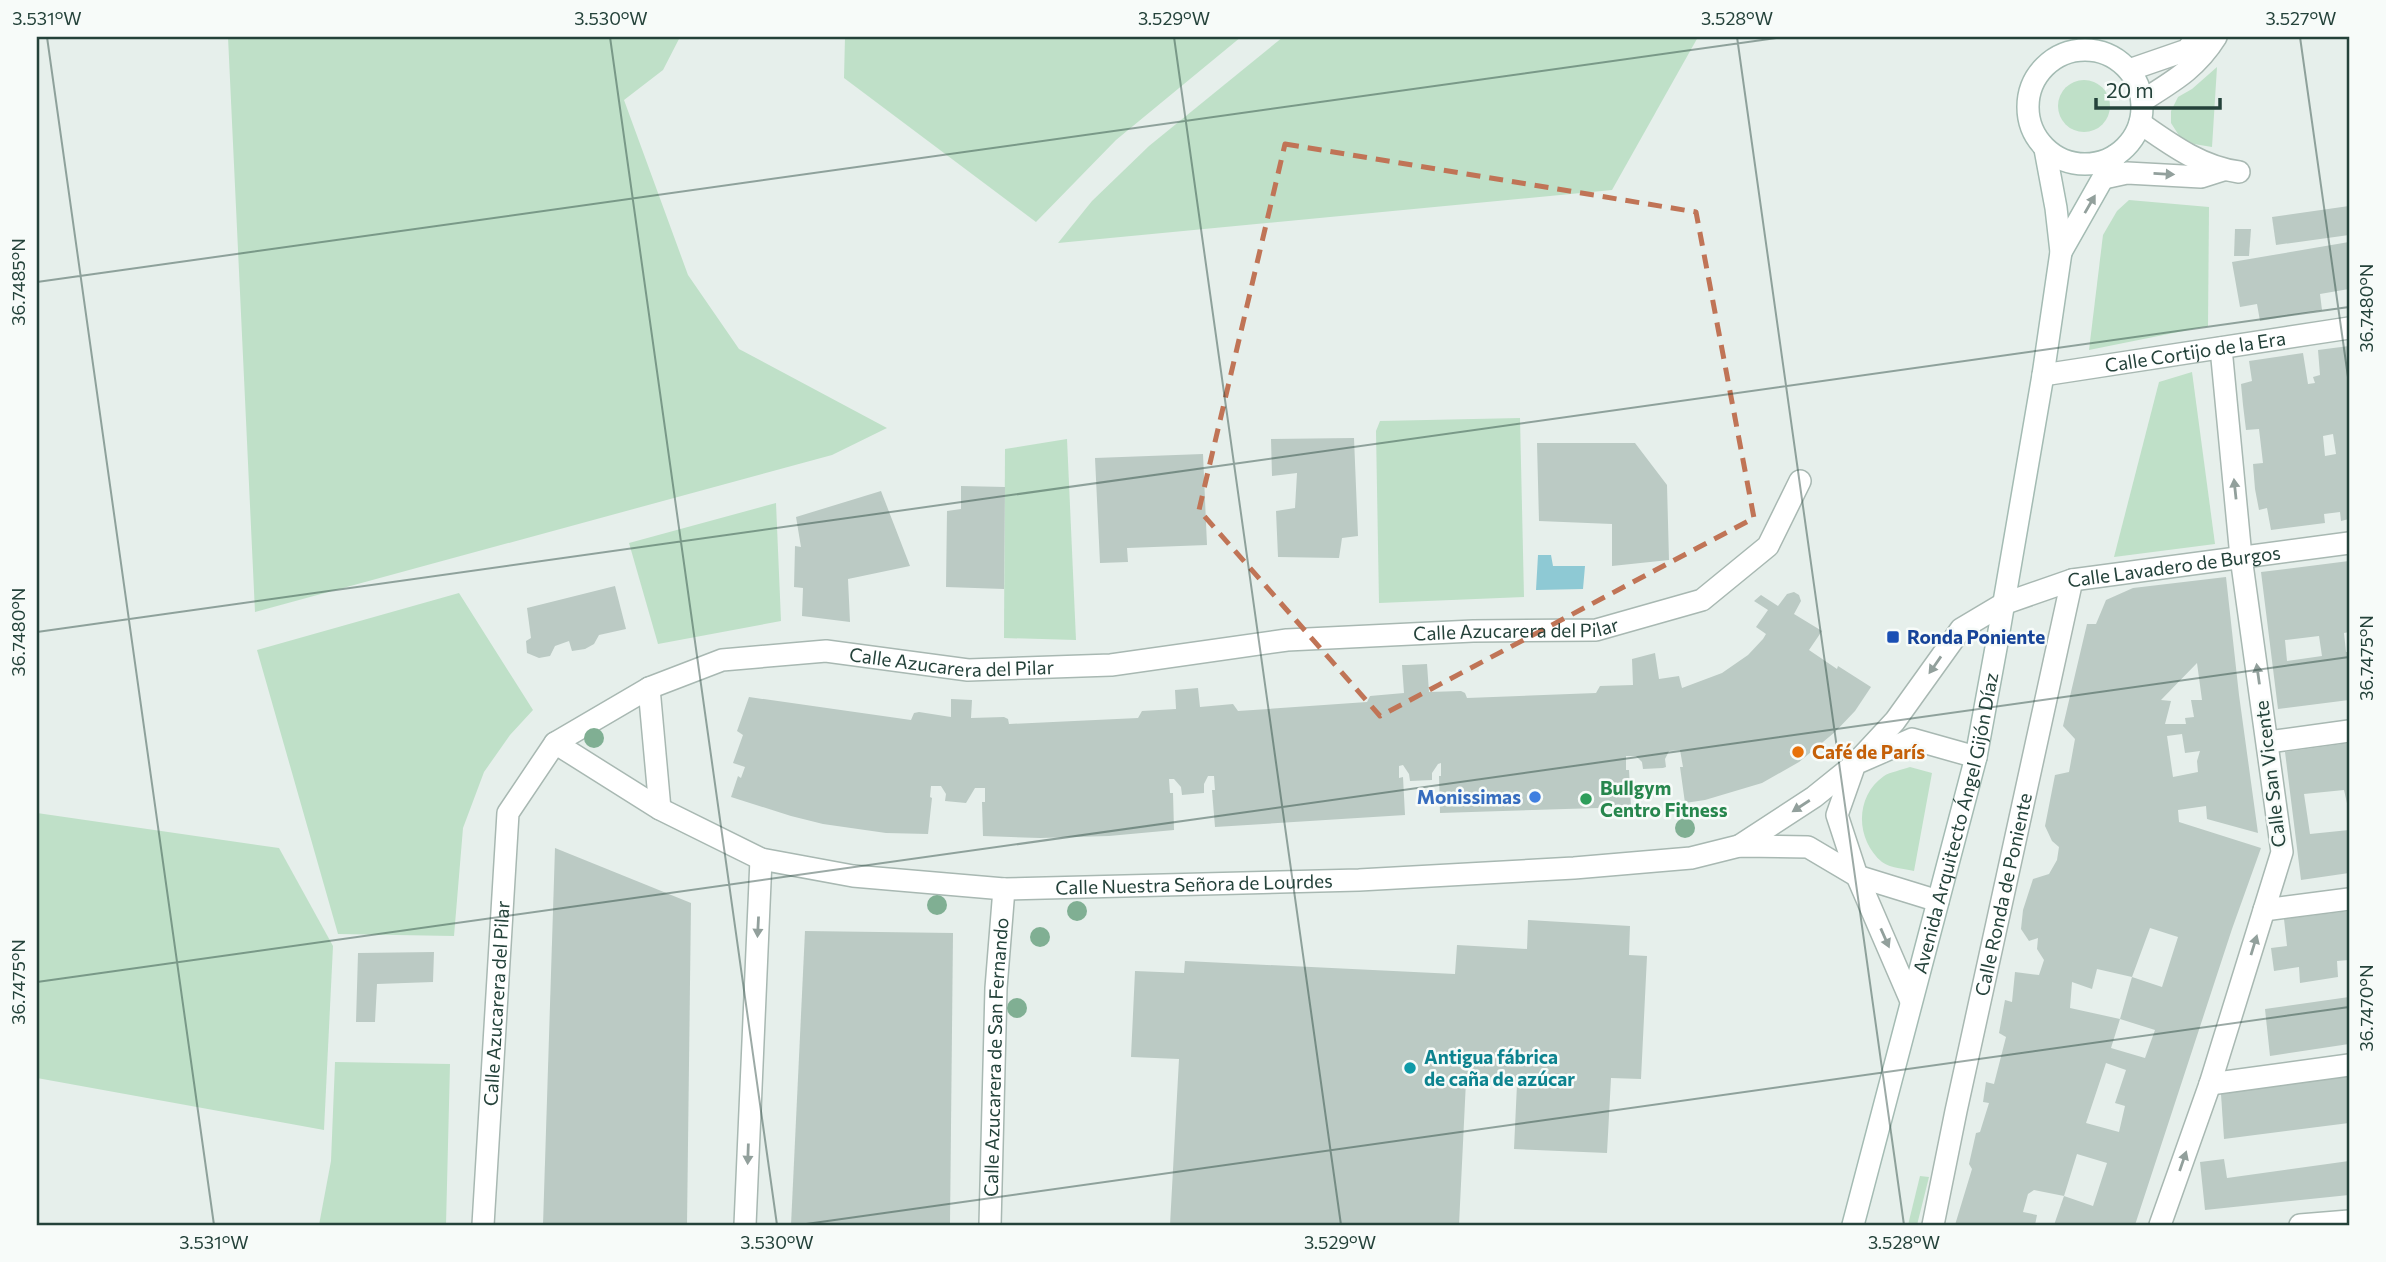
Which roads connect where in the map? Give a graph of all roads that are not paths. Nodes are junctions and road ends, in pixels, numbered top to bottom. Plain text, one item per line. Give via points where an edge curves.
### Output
1 (2068, 37) edge
2 (2114, 37) edge
3 (2197, 37) edge
4 (2216, 37) edge
5 (2053, 58) junction
6 (2125, 66) junction
7 (2142, 101) junction
8 (2140, 123) junction
9 (2045, 149) junction
10 (2116, 155) junction
11 (2104, 178) junction
12 (2061, 252) junction
13 (2349, 328) edge
14 (2221, 348) junction
15 (2043, 375) junction
16 (1800, 481) dead end
17 (2349, 543) edge
18 (2241, 557) junction
19 (2072, 580) junction
20 (2003, 604) junction
21 (649, 688) junction
22 (2349, 731) edge
23 (2268, 742) junction
24 (555, 743) junction
25 (1976, 757) junction
26 (1855, 764) junction
27 (660, 809) junction
28 (1739, 846) junction
29 (761, 859) junction
30 (1857, 876) junction
31 (1004, 889) junction
32 (2349, 899) edge
33 (1938, 901) junction
34 (2264, 910) junction
35 (1911, 1001) junction
36 (2349, 1065) edge
37 (2210, 1084) junction
38 (1935, 1218) edge
39 (2349, 1221) edge
40 (483, 1225) edge
41 (745, 1225) edge
42 (990, 1225) edge
43 (1853, 1225) edge
44 (2160, 1225) edge
45 (2301, 1225) edge

1 - 5 street, Avenida Arquitecto Ángel Gijón Díaz
2 - 6 street
3 - 6 street via 2187,50
4 - 7 street via 2190,71
5 - 6 street via 2076,50 2100,51
5 - 9 street, Avenida Arquitecto Ángel Gijón Díaz via 2035,77 2027,102 2030,127
6 - 7 street
7 - 8 street
8 - 10 street, Avenida Arquitecto Ángel Gijón Díaz via 2131,141
11 -> 8 street via 2127,173 2201,177 2231,171 2199,160
9 - 10 street via 2067,162 2092,164
9 - 12 street, Avenida Arquitecto Ángel Gijón Díaz
10 - 11 street, Avenida Arquitecto Ángel Gijón Díaz
12 -> 11 street, Avenida Arquitecto Ángel Gijón Díaz
12 - 15 street, Avenida Arquitecto Ángel Gijón Díaz
13 - 14 street, Calle Cortijo de la Era
14 - 15 street, Calle Cortijo de la Era
18 -> 14 street, Calle San Vicente
15 - 20 street, Avenida Arquitecto Ángel Gijón Díaz
16 - 21 street, Calle Azucarera del Pilar via 1768,546 1702,600 1596,630 1287,640 1111,665 968,670 826,651 722,660
17 - 18 street, Calle Lavadero de Burgos
18 - 19 street, Calle Lavadero de Burgos
23 -> 18 street, Calle San Vicente
19 - 20 street, Calle Lavadero de Burgos
19 - 38 street, Calle Ronda de Poniente
20 - 25 street, Avenida Arquitecto Ángel Gijón Díaz
20 -> 26 street, Calle Nuestra Señora de Lourdes via 1961,629 1895,721
21 - 24 street, Calle Azucarera del Pilar
21 - 27 street
22 - 23 street
23 - 34 street, Calle San Vicente via 2281,852
24 - 27 street, Calle Nuestra Señora de Lourdes
24 - 40 street, Calle Azucarera del Pilar via 508,813
25 - 26 street via 1912,739
25 - 33 street, Avenida Arquitecto Ángel Gijón Díaz
26 -> 28 street, Calle Nuestra Señora de Lourdes
26 - 30 street via 1837,816
27 - 29 street, Calle Nuestra Señora de Lourdes
28 - 30 street, Calle Nuestra Señora de Lourdes via 1808,847
28 - 31 street, Calle Nuestra Señora de Lourdes via 1691,858 1574,868 1359,880
29 - 31 street, Calle Nuestra Señora de Lourdes via 853,876
29 -> 41 street
30 - 33 street, Calle Nuestra Señora de Lourdes
30 -> 35 street
31 - 42 street, Calle Azucarera de San Fernando via 996,988
32 - 34 street
33 - 35 street, Avenida Arquitecto Ángel Gijón Díaz
37 -> 34 street, Calle San Vicente
35 - 43 street, Avenida Arquitecto Ángel Gijón Díaz
36 - 37 street
44 -> 37 street, Calle San Vicente
39 - 45 street

